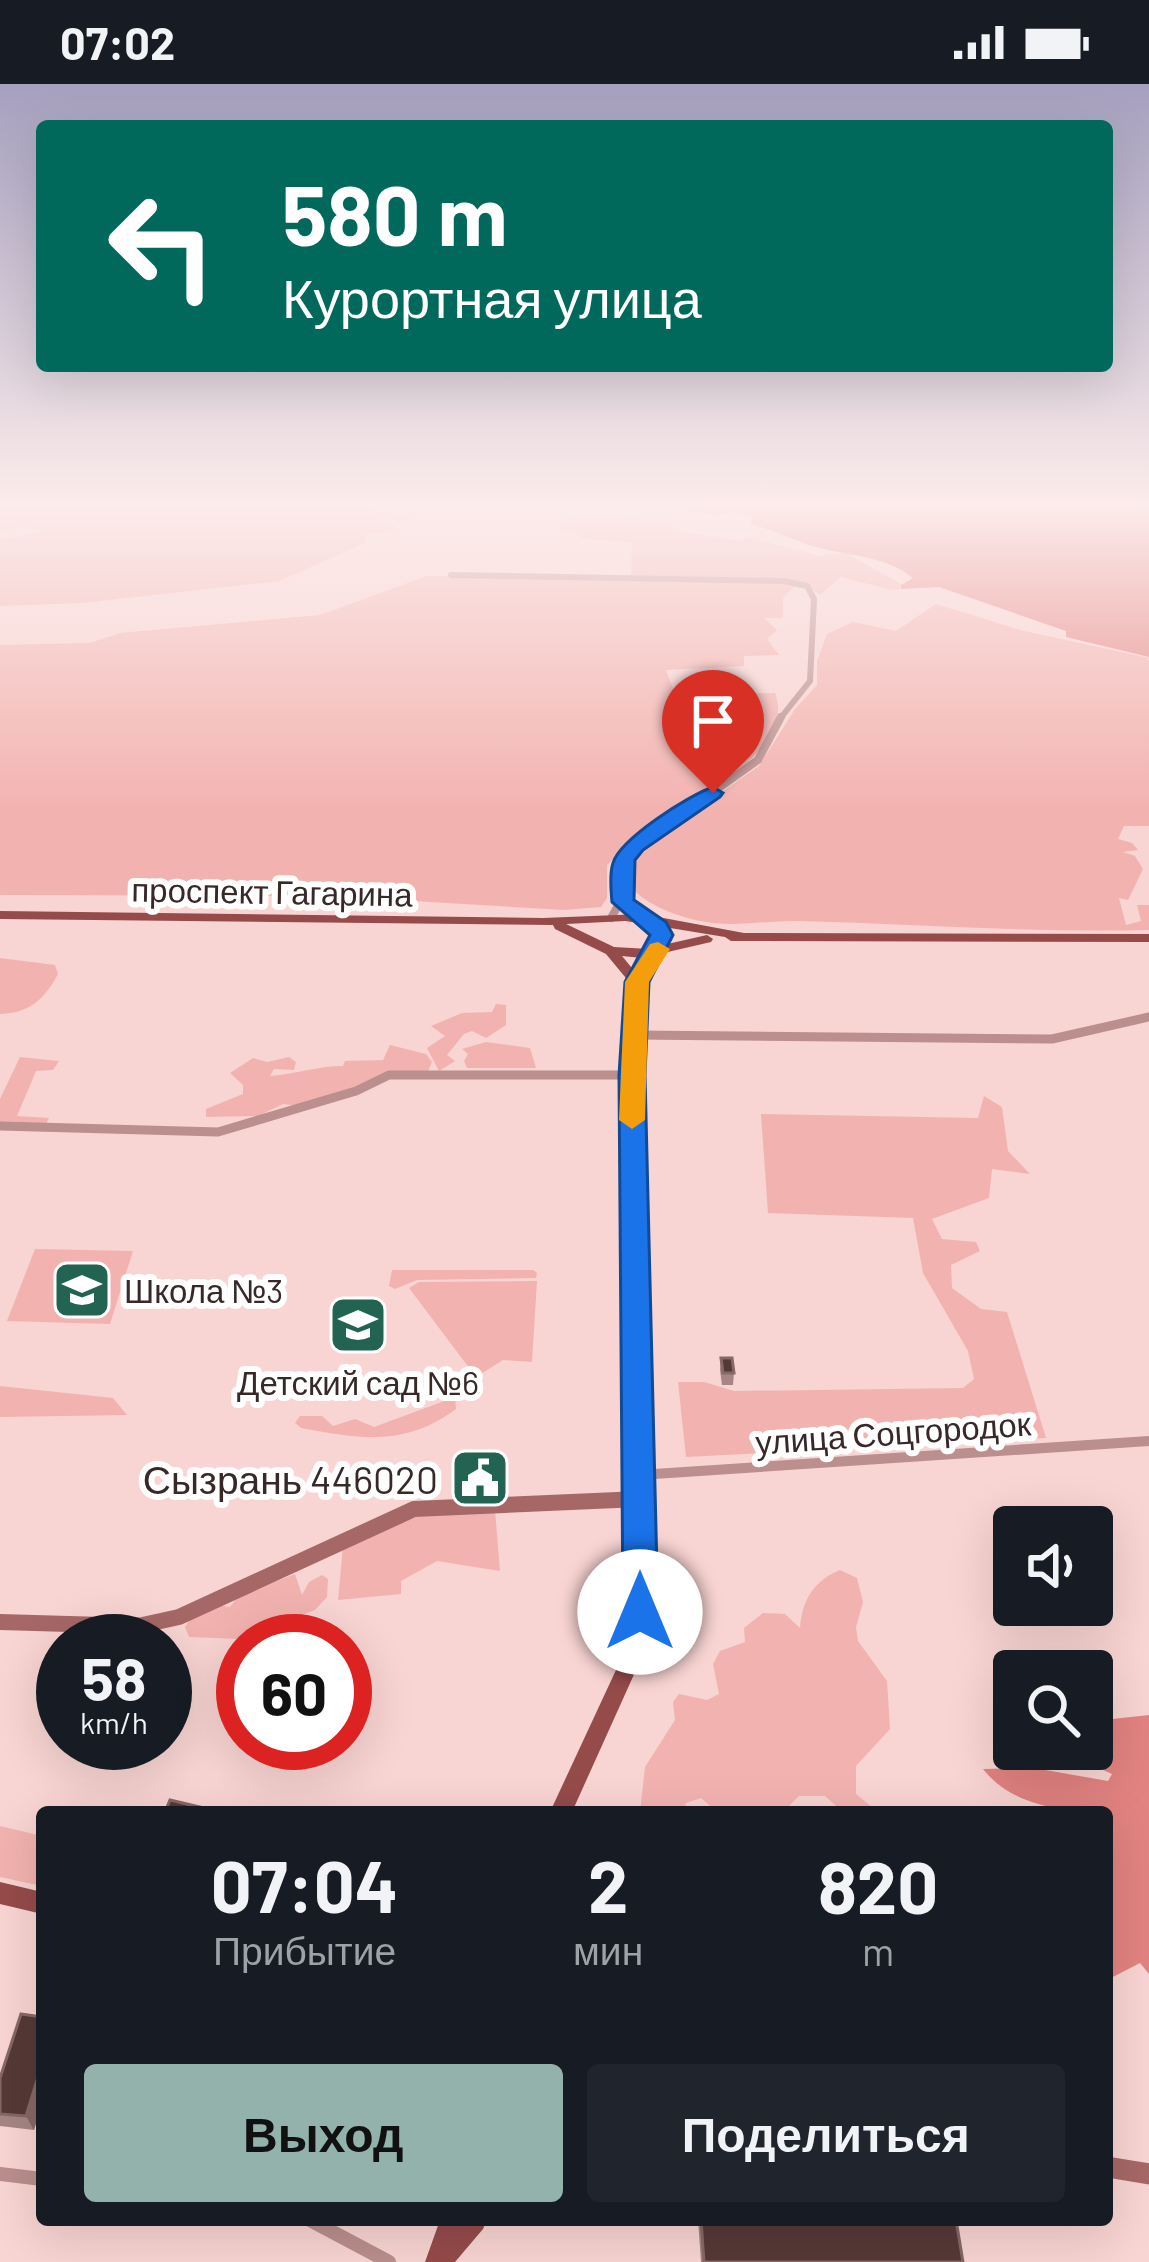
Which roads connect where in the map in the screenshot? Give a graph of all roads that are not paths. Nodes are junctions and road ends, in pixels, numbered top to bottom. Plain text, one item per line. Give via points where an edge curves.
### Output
1 (814, 606) edge
2 (623, 902) junction
3 (0, 915) edge
4 (611, 918) junction
5 (642, 918) junction
6 (543, 922) junction
7 (740, 936) junction
8 (1149, 938) edge
9 (597, 941) junction
10 (659, 948) junction
11 (610, 951) junction
12 (637, 982) junction
13 (1149, 1017) edge
14 (634, 1035) junction
15 (632, 1075) junction
16 (0, 1126) edge
17 (1149, 1441) edge
18 (639, 1475) junction
19 (640, 1499) junction
20 (0, 1622) edge
21 (564, 1806) edge
22 (0, 1893) edge
23 (36, 1902) edge
24 (1113, 2168) edge
25 (0, 2174) edge
26 (1149, 2174) edge
27 (36, 2179) edge
28 (321, 2226) edge
29 (451, 2226) edge
30 (469, 2226) edge
31 (440, 2259) edge
32 (389, 2262) edge

1 - 2 street via 806,688 758,760 629,852
2 - 4 street
2 - 5 street
3 - 6 main road, проспект Гагарина
4 - 5 main road, проспект Гагарина
4 - 6 main road, проспект Гагарина
4 - 9 main road
5 - 7 main road, проспект Гагарина
5 - 10 main road via 661,932
6 - 9 main road, проспект Гагарина
7 - 8 main road
7 - 10 main road
9 - 11 main road, проспект Гагарина
10 - 11 main road
10 - 12 main road
11 - 12 main road, проспект Гагарина
12 - 14 main road
13 - 14 street via 1052,1039
14 - 15 main road
15 - 16 street via 389,1075 218,1132
15 - 18 main road
17 - 18 street, улица Соцгородок
18 - 19 main road
19 - 20 street via 414,1509 179,1617 138,1626
19 - 21 main road via 635,1647
22 - 23 main road
24 - 26 street
25 - 27 street
28 - 32 street
29 - 31 main road
30 - 31 main road

